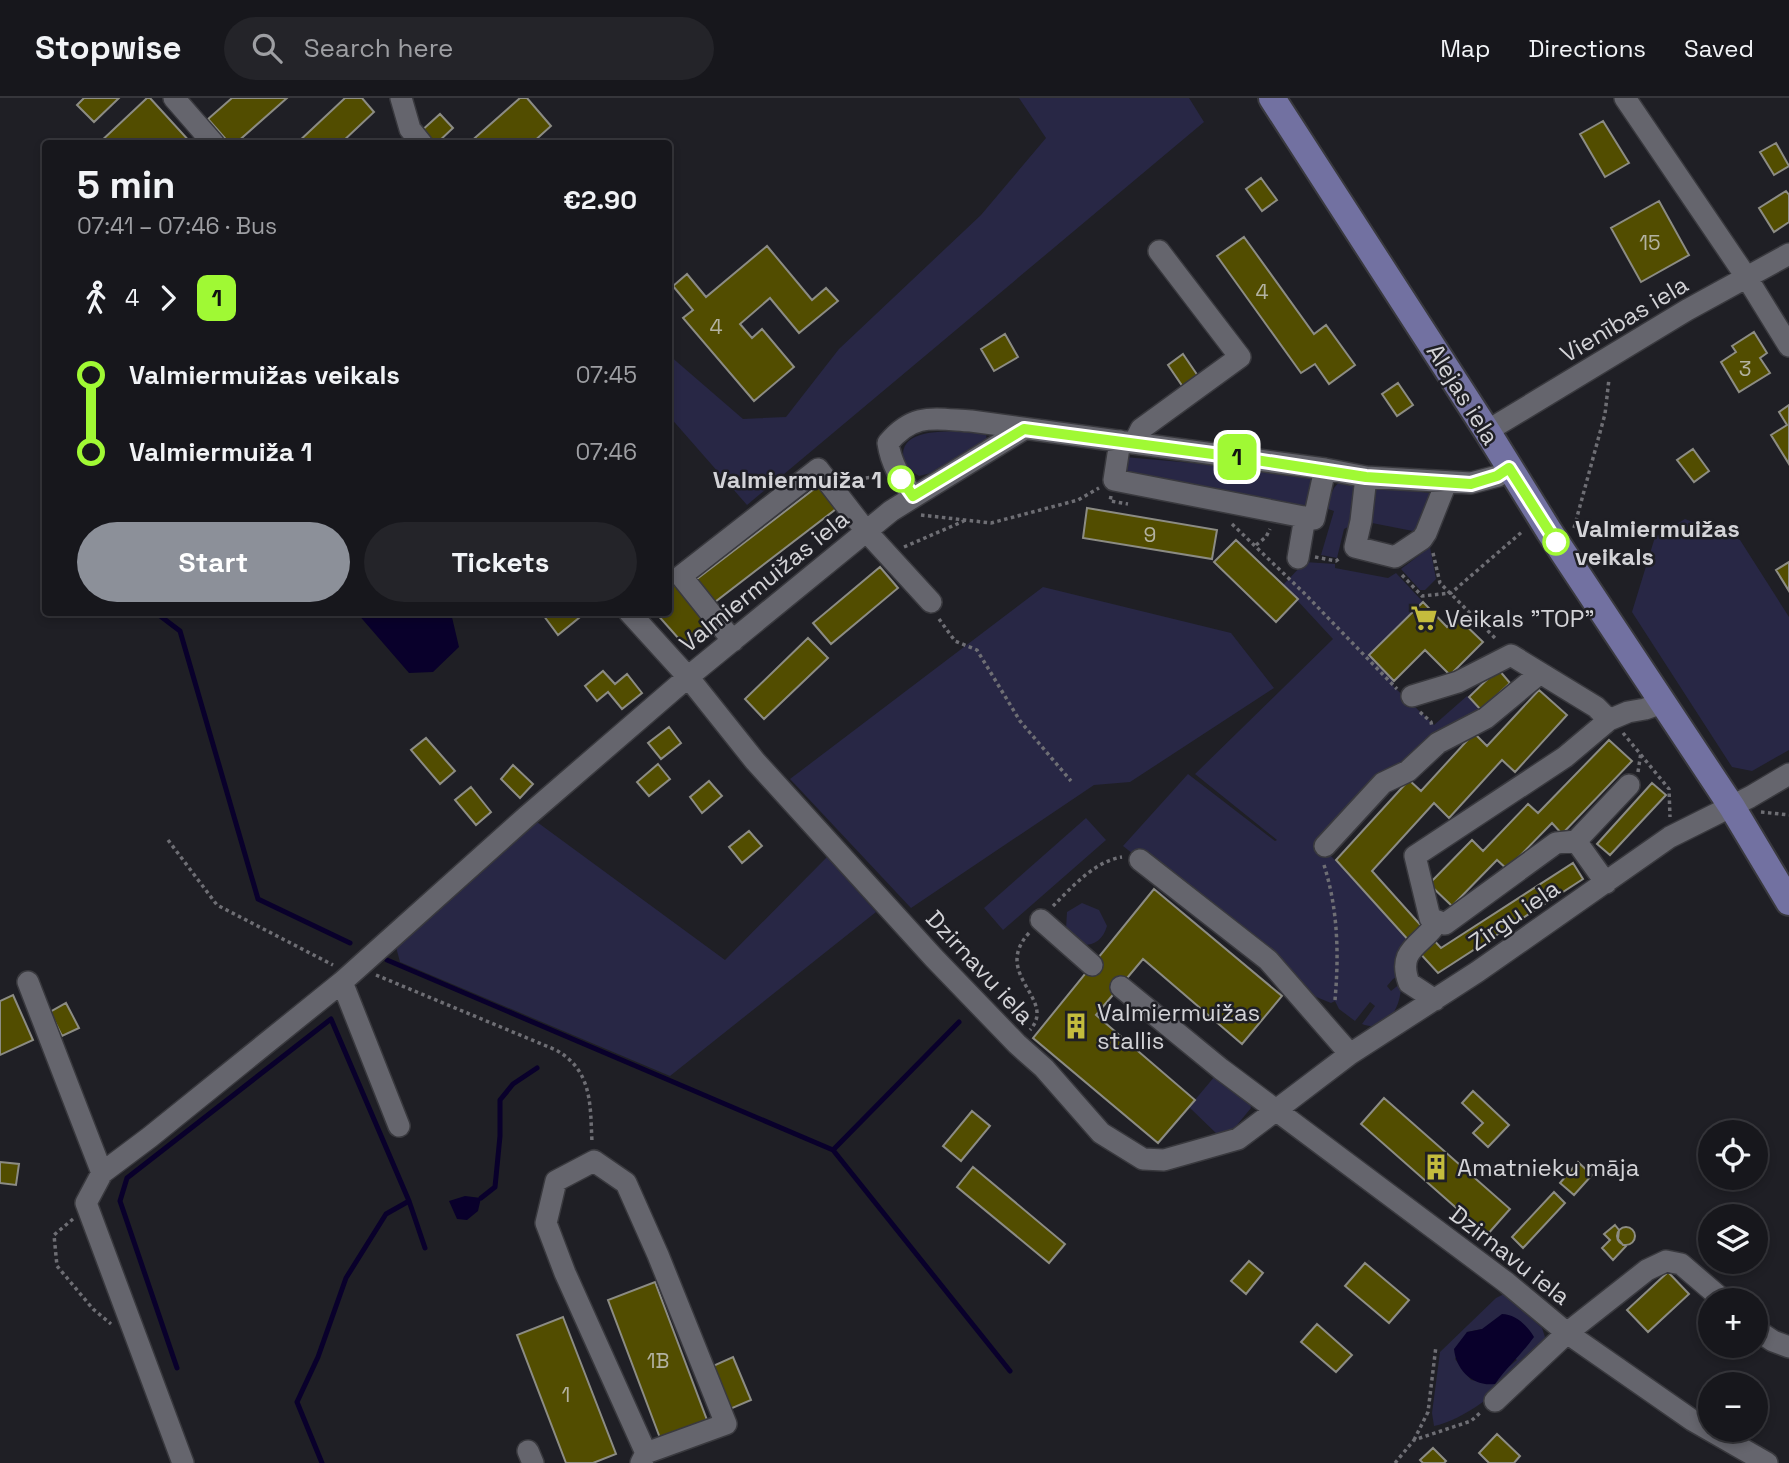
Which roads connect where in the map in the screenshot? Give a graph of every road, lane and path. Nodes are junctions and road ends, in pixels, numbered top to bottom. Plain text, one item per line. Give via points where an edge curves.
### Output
1 (174, 98) edge
2 (401, 98) edge
3 (1272, 98) edge
4 (1625, 98) edge
5 (211, 140) edge
6 (419, 140) edge
7 (1158, 251) dead end
8 (1789, 254) edge
9 (1747, 278) junction
10 (1789, 346) edge
11 (1613, 355) junction
12 (1024, 429) junction
13 (1487, 431) junction
14 (1127, 442) junction
15 (1509, 468) junction
16 (1325, 470) junction
17 (898, 473) junction
18 (1366, 477) junction
19 (1114, 480) junction
20 (829, 483) junction
21 (1446, 484) junction
22 (913, 496) junction
23 (1131, 505) dead end
24 (891, 511) junction
25 (1305, 517) junction
26 (966, 520) junction
27 (1227, 521) dead end
28 (1528, 528) dead end
29 (1573, 530) dead end
30 (866, 531) junction
31 (1422, 539) junction
32 (1355, 547) junction
33 (888, 555) junction
34 (1299, 556) joint
35 (1395, 557) junction
36 (1451, 593) junction
37 (931, 602) joint
38 (633, 616) edge
39 (733, 641) junction
40 (1511, 655) junction
41 (1539, 674) junction
42 (688, 677) junction
43 (1409, 698) junction
44 (1662, 703) junction
45 (1609, 720) junction
46 (1438, 743) junction
47 (1789, 774) edge
48 (1071, 781) dead end
49 (1629, 785) dead end
50 (1732, 807) junction
51 (1759, 812) dead end
52 (1789, 815) edge
53 (1670, 837) junction
54 (168, 840) dead end
55 (1576, 841) junction
56 (1325, 846) joint
57 (1140, 860) dead end
58 (1606, 883) junction
59 (1789, 902) edge
60 (1041, 920) dead end
61 (1438, 921) junction
62 (1092, 965) dead end
63 (350, 974) junction
64 (27, 982) dead end
65 (1409, 983) junction
66 (1121, 987) dead end
67 (1335, 1000) dead end
68 (1435, 1000) junction
69 (1405, 1020) junction
70 (1350, 1054) junction
71 (1277, 1111) junction
72 (399, 1126) dead end
73 (594, 1161) junction
74 (102, 1173) junction
75 (90, 1216) junction
76 (1709, 1288) edge
77 (111, 1325) dead end
78 (1567, 1333) junction
79 (1768, 1338) edge
80 (1436, 1346) dead end
81 (1789, 1347) edge
82 (1495, 1401) joint
83 (1414, 1440) junction
84 (643, 1458) edge
85 (183, 1463) edge
86 (1395, 1463) edge
87 (1767, 1463) edge

1 - 5 street
2 - 6 street via 410,129
3 - 13 main road, Alejas iela
4 - 9 street
7 - 14 street via 1240,357
8 - 9 street, Vienības iela
9 - 10 street
9 - 11 street, Vienības iela
11 - 13 street, Vienības iela
11 - 29 path via 1605,414
12 - 14 street
12 - 17 street via 964,421 912,422 888,443
12 - 22 street, Valmiermuižas iela
13 - 15 main road, Alejas iela
14 - 16 street
14 - 19 street
15 - 21 street via 1471,484
15 - 44 main road, Alejas iela
16 - 18 street
16 - 25 street via 1314,519
17 - 20 path
17 - 22 street
18 - 21 street
18 - 32 street
19 - 23 path via 1110,501
19 - 25 street
19 - 26 path via 1078,500 1046,509 992,523
20 - 30 street
20 - 39 street via 818,469 681,576
21 - 31 street
22 - 24 street, Valmiermuižas iela
24 - 26 path
24 - 30 street, Valmiermuižas iela
25 - 34 street
26 - 33 path
27 - 43 path
28 - 36 path
30 - 33 street
30 - 39 street, Valmiermuižas iela
31 - 35 street
31 - 36 path via 1432,546 1440,583
32 - 34 path via 1336,561
32 - 35 street
33 - 37 street
35 - 36 path via 1398,571 1422,596
36 - 40 path
37 - 48 path via 956,641 977,650 1020,721
38 - 42 street, Dzirnavu iela
39 - 42 street, Valmiermuižas iela
40 - 41 street
40 - 43 street via 1458,682
41 - 45 street via 1596,707
41 - 46 street via 1486,718
42 - 63 street, Valmiermuižas iela
42 - 71 street, Dzirnavu iela via 755,761 1101,1133 1143,1159 1164,1160 1238,1139
43 - 46 path via 1430,722
44 - 45 street
44 - 50 main road, Alejas iela
45 - 53 path via 1670,789
45 - 61 street via 1565,757 1415,856 1430,918
46 - 56 street via 1408,771 1383,783
47 - 50 street, Zirgu iela
49 - 55 street
50 - 53 street, Zirgu iela
50 - 59 main road, Alejas iela
51 - 52 path
53 - 58 street, Zirgu iela
54 - 63 path via 217,905
55 - 58 street
55 - 61 street via 1556,843 1445,924
56 - 67 path via 1321,857 1336,920
57 - 70 street via 1268,960
58 - 68 street, Zirgu iela
60 - 62 street
61 - 65 street via 1410,950 1405,963
63 - 72 street
63 - 73 path via 386,980 569,1058 585,1082
63 - 74 street, Valmiermuižas iela
64 - 74 street
65 - 68 street
65 - 69 street
66 - 71 street
68 - 69 street, Zirgu iela
69 - 70 street, Zirgu iela
70 - 71 street, Zirgu iela
71 - 78 street, Dzirnavu iela
73 - 84 street via 556,1181 546,1223
73 - 84 street via 626,1183 726,1424
74 - 75 street via 86,1203
75 - 77 path via 72,1219 54,1235 57,1266
75 - 85 street
76 - 78 street via 1681,1264 1666,1261 1647,1270
78 - 82 street
78 - 87 street, Dzirnavu iela via 1692,1420
79 - 81 street
80 - 83 path via 1428,1412
82 - 83 path via 1471,1421
83 - 86 path

